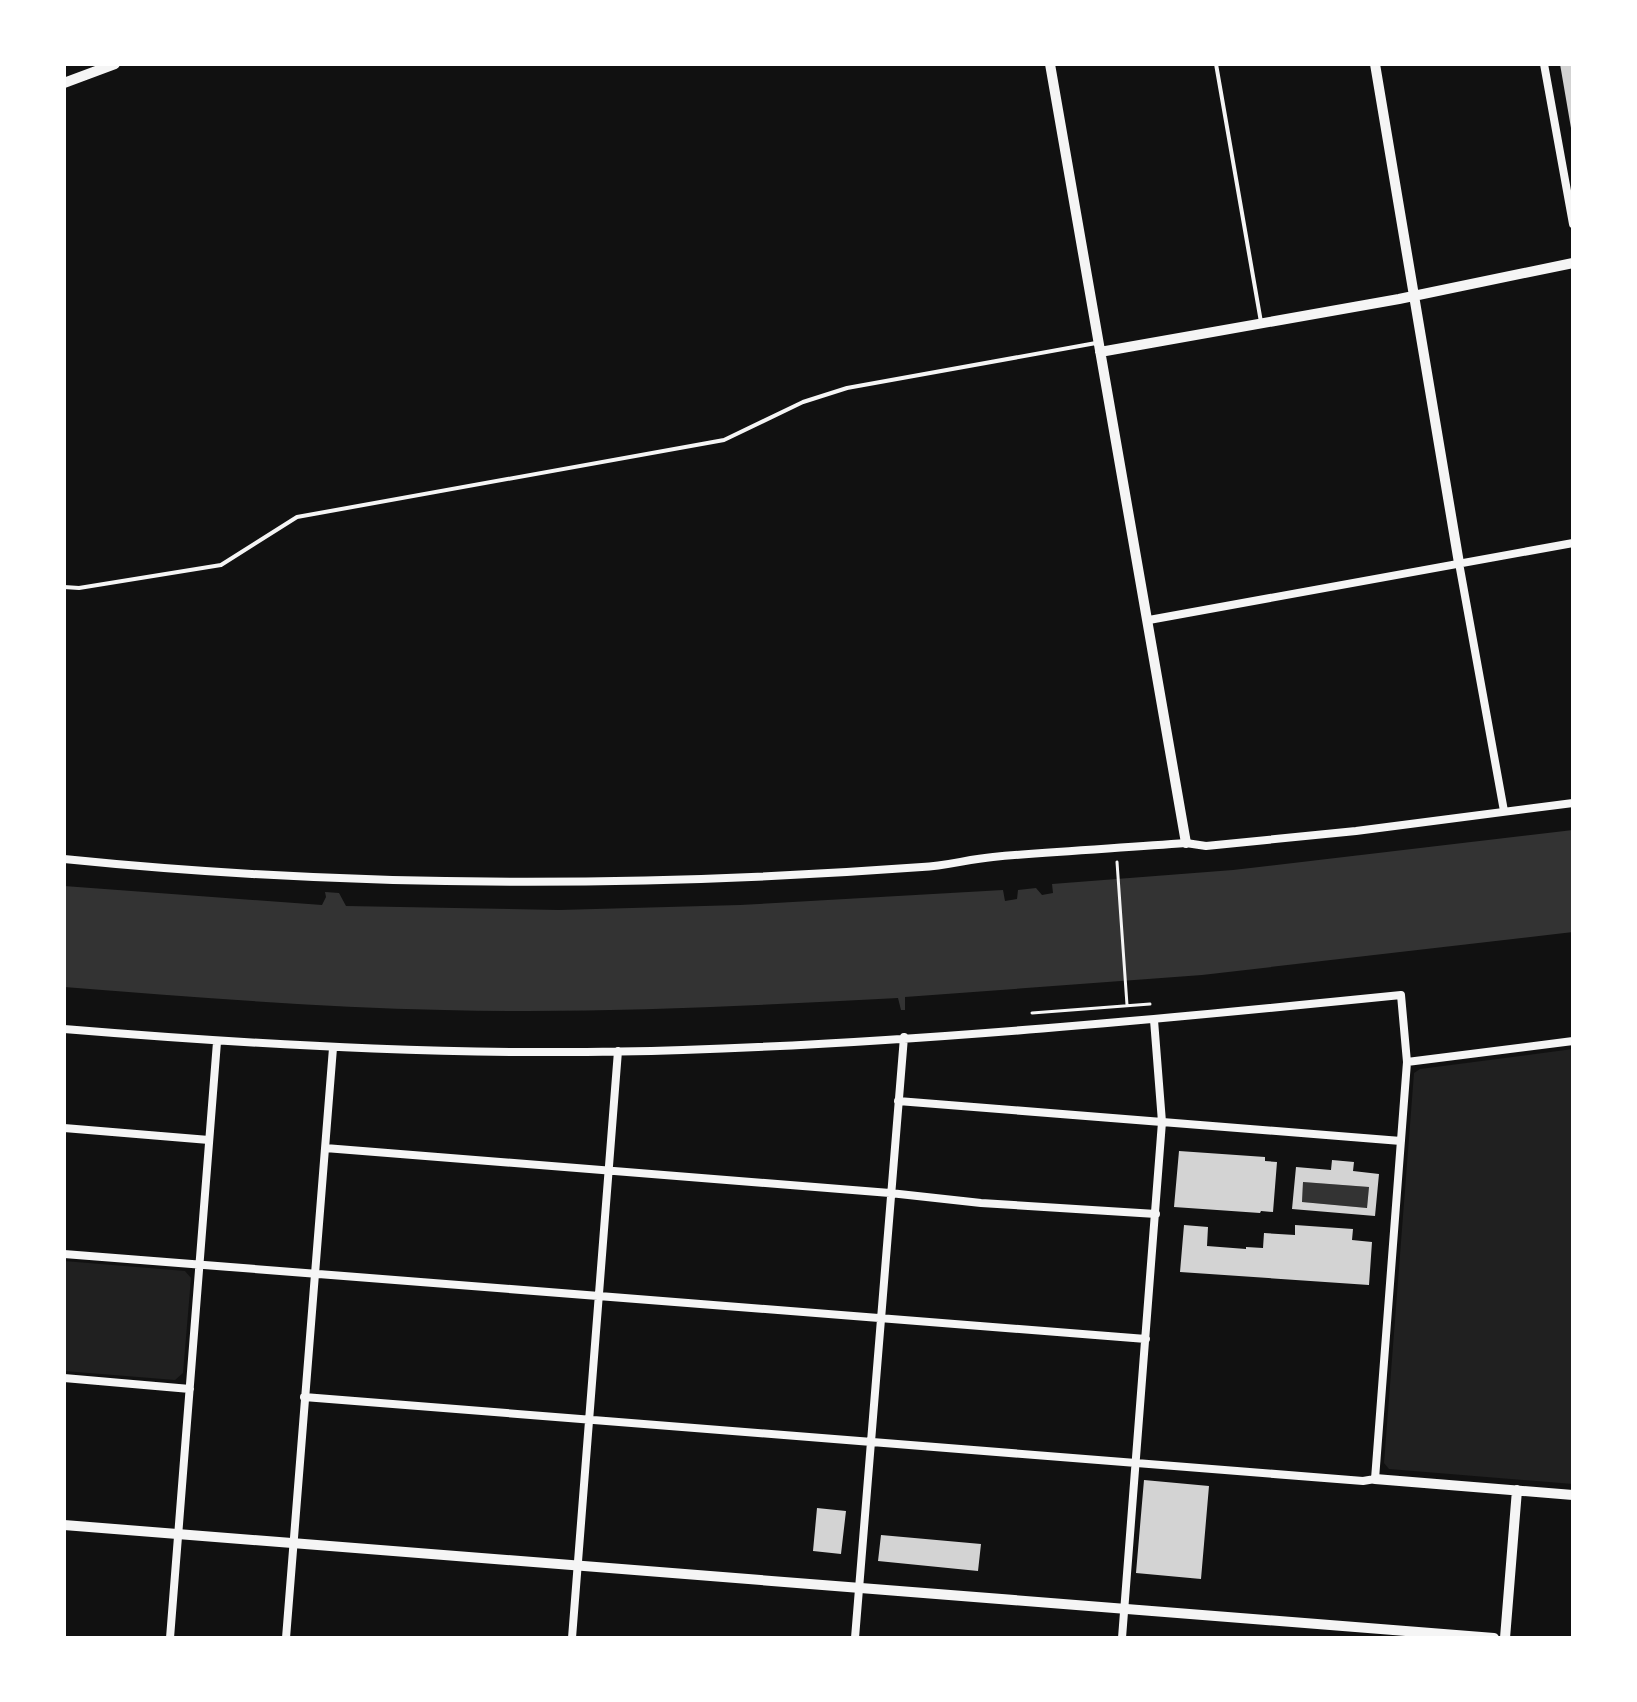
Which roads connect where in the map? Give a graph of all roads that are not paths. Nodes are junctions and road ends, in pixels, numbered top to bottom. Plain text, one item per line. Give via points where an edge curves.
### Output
1 (115, 64) edge
2 (1050, 64) edge
3 (1216, 64) edge
4 (1375, 64) edge
5 (1544, 64) edge
6 (64, 83) edge
7 (1573, 224) edge
8 (1573, 263) edge
9 (1415, 295) junction
10 (1261, 324) junction
11 (1100, 347) junction
12 (1573, 543) edge
13 (1459, 563) junction
14 (64, 587) edge
15 (1149, 620) junction
16 (1573, 803) edge
17 (1504, 811) junction
18 (1186, 843) junction
19 (64, 859) edge
20 (1154, 1020) junction
21 (64, 1029) edge
22 (904, 1037) junction
23 (1573, 1041) edge
24 (217, 1042) junction
25 (333, 1048) junction
26 (618, 1051) junction
27 (1407, 1062) junction
28 (898, 1101) junction
29 (1162, 1122) junction
30 (64, 1128) edge
31 (209, 1140) junction
32 (1401, 1141) junction
33 (325, 1148) junction
34 (608, 1170) junction
35 (890, 1193) junction
36 (1156, 1214) junction
37 (64, 1254) edge
38 (200, 1265) junction
39 (314, 1272) junction
40 (599, 1296) junction
41 (880, 1318) junction
42 (1146, 1339) junction
43 (64, 1378) edge
44 (190, 1389) junction
45 (304, 1397) junction
46 (589, 1420) junction
47 (871, 1442) junction
48 (1136, 1462) junction
49 (1375, 1479) junction
50 (1517, 1490) junction
51 (1573, 1495) edge
52 (64, 1525) edge
53 (178, 1533) junction
54 (293, 1542) junction
55 (577, 1565) junction
56 (859, 1587) junction
57 (1124, 1608) junction
58 (1362, 1632) edge
59 (170, 1638) edge
60 (286, 1638) edge
61 (572, 1638) edge
62 (855, 1638) edge
63 (1122, 1638) edge
64 (1494, 1638) edge
65 (1505, 1638) edge

1 - 6 street
2 - 11 street
3 - 10 lane
4 - 9 street
5 - 7 street
8 - 9 street
9 - 10 street
9 - 13 street
10 - 11 street
11 - 14 lane via 847,388 803,402 724,440 297,517 221,565
11 - 15 street
12 - 13 street
13 - 15 street
13 - 17 street
15 - 18 street
16 - 17 street
17 - 18 street via 1206,846
18 - 19 street via 990,857 926,867 554,883 332,878
20 - 22 street
20 - 27 street via 1401,995
20 - 29 street
21 - 24 street
22 - 26 street
22 - 28 street
23 - 27 street
24 - 25 street
24 - 31 street
25 - 26 street
25 - 33 street
26 - 34 street
27 - 32 street
28 - 29 street
28 - 35 street
29 - 32 street
29 - 36 street
30 - 31 street
31 - 38 street
32 - 49 street
33 - 34 street
33 - 39 street
34 - 35 street
34 - 40 street
35 - 36 street
35 - 41 street
36 - 42 street
37 - 38 street
38 - 39 street
38 - 44 street
39 - 40 street
39 - 45 street
40 - 41 street
40 - 46 street
41 - 42 street
41 - 47 street
42 - 48 street
43 - 44 street
44 - 53 street
45 - 46 street
45 - 54 street
46 - 47 street
46 - 55 street
47 - 48 street
47 - 56 street
48 - 49 street
48 - 57 street
49 - 50 street
50 - 51 street
50 - 65 street
52 - 53 street
53 - 54 street
53 - 59 street
54 - 55 street
54 - 60 street
55 - 56 street
55 - 61 street
56 - 57 street
56 - 62 street
57 - 58 street
57 - 63 street
58 - 64 street

